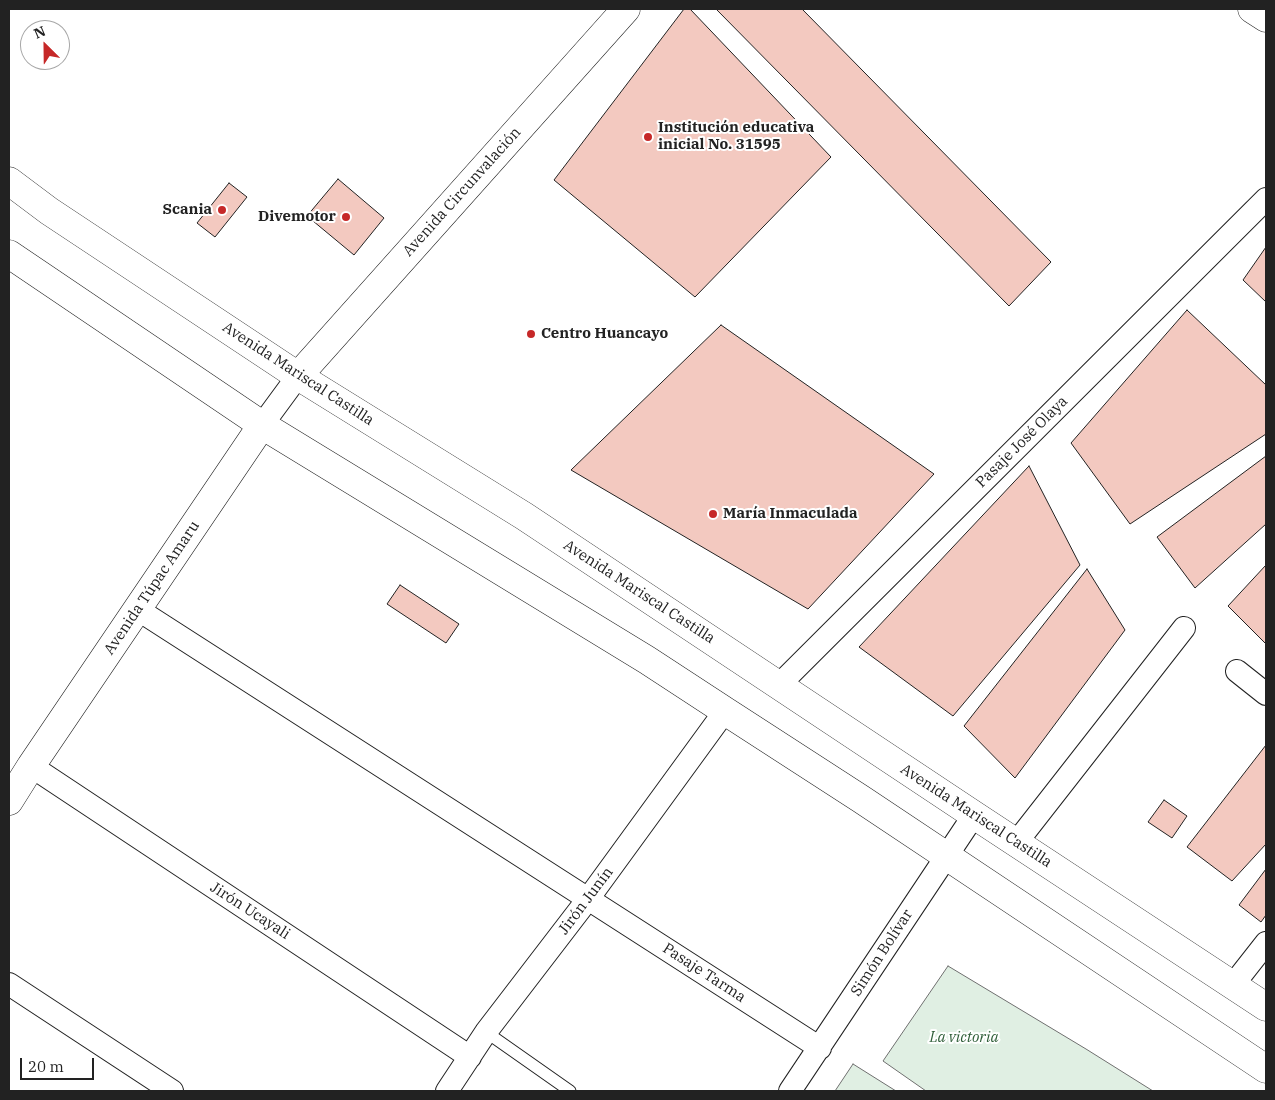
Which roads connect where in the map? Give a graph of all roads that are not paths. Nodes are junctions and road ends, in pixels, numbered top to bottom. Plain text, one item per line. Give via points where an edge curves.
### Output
1 (626, 9) edge
2 (1252, 9) edge
3 (1266, 18) edge
4 (9, 181) edge
5 (1266, 199) edge
6 (9, 254) edge
7 (298, 376) junction
8 (262, 425) junction
9 (138, 609) junction
10 (1184, 628) dead end
11 (1237, 671) dead end
12 (779, 685) junction
13 (1266, 694) edge
14 (725, 711) junction
15 (31, 766) junction
16 (9, 801) edge
17 (974, 815) junction
18 (1016, 843) junction
19 (946, 856) junction
20 (588, 899) junction
21 (1266, 943) edge
22 (9, 984) edge
23 (1233, 985) junction
24 (1266, 1007) edge
25 (486, 1032) junction
26 (820, 1048) junction
27 (470, 1056) junction
28 (1266, 1069) edge
29 (172, 1091) edge
30 (447, 1091) edge
31 (570, 1091) edge
32 (790, 1091) edge

1 - 7 main road, Avenida Circunvalación
2 - 3 main road
4 - 7 main road, Avenida Mariscal Castilla
5 - 12 street, Pasaje José Olaya
6 - 8 main road
7 - 8 street, Avenida Túpac Amaru
7 - 12 main road, Avenida Mariscal Castilla via 524,516
8 - 9 main road, Avenida Túpac Amaru
8 - 14 main road
9 - 15 main road, Avenida Túpac Amaru
9 - 20 street, Pasaje Tarma
10 - 18 street
11 - 13 street
12 - 17 main road, Avenida Mariscal Castilla
14 - 19 main road
14 - 20 street, Jirón Junín
15 - 16 main road, Avenida Túpac Amaru
15 - 27 street, Jirón Ucayali
17 - 18 main road, Avenida Mariscal Castilla
17 - 19 street, Simón Bolívar
18 - 23 main road, Avenida Mariscal Castilla
19 - 26 street, Simón Bolívar
19 - 28 main road
20 - 25 street, Jirón Junín
20 - 26 street, Pasaje Tarma
21 - 23 street
22 - 29 street
23 - 24 main road, Avenida Mariscal Castilla
25 - 27 street, Jirón Junín
25 - 31 lane
26 - 32 street, Simón Bolívar
27 - 30 street, Jirón Junín

